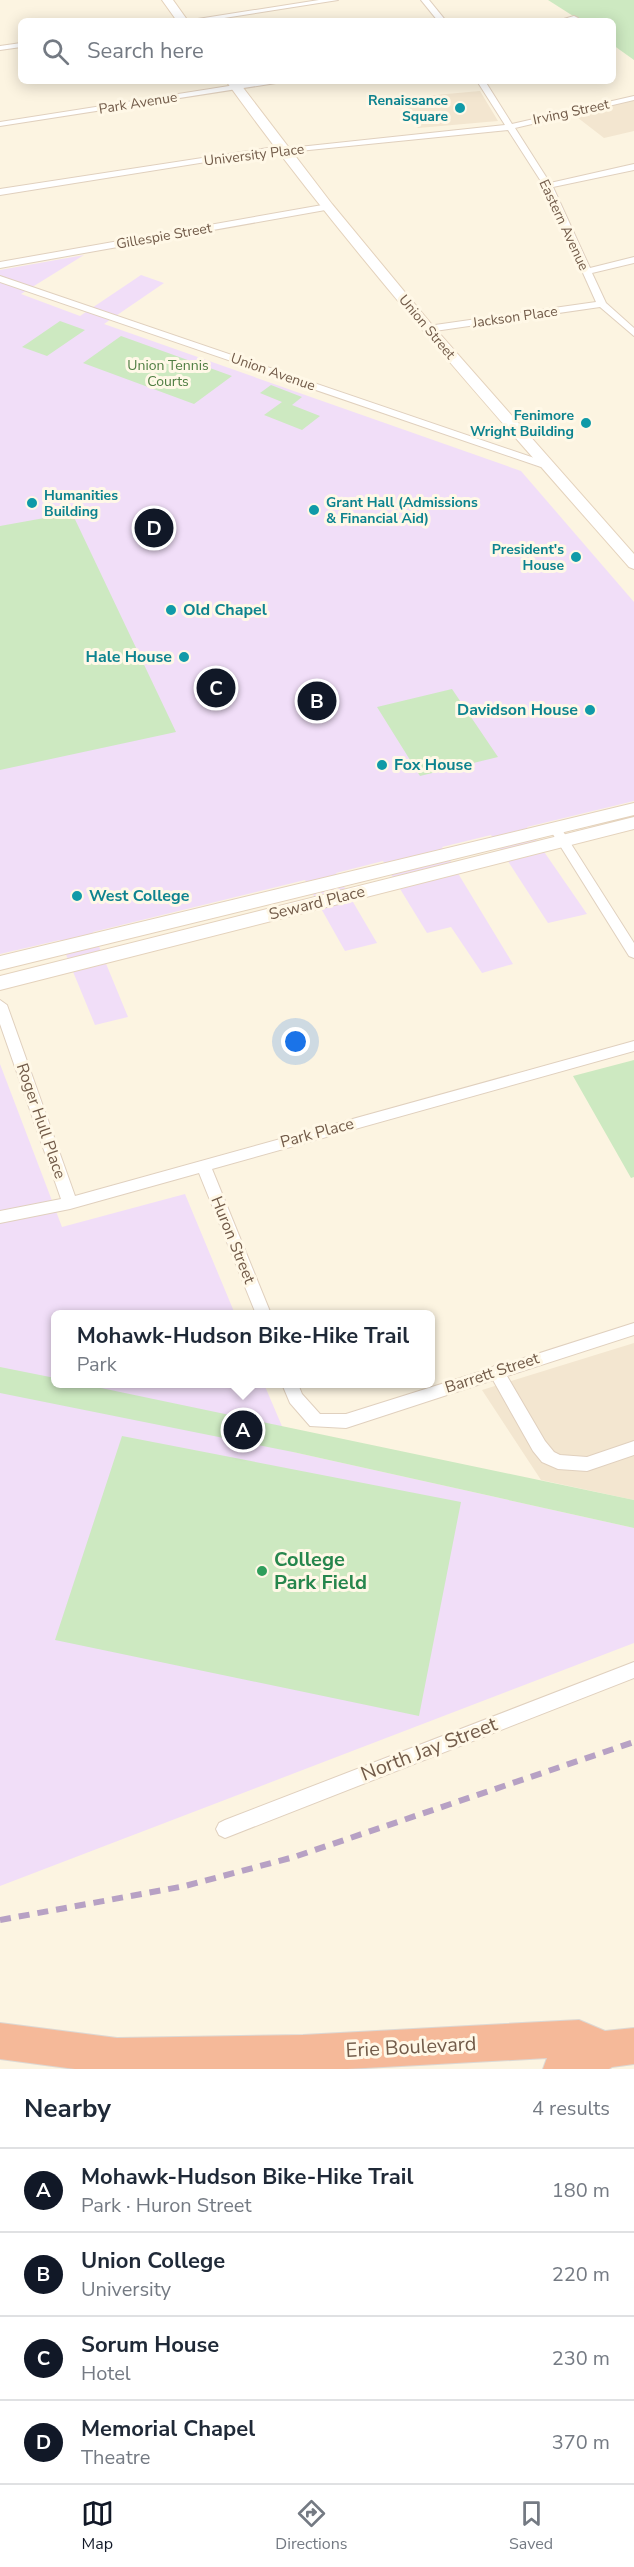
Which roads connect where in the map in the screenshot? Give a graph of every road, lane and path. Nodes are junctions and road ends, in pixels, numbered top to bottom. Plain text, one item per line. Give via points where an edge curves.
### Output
1 (167, 0) edge
2 (334, 0) edge
3 (425, 0) edge
4 (181, 18) edge
5 (210, 18) edge
6 (440, 18) edge
7 (18, 45) edge
8 (0, 48) edge
9 (234, 84) edge
10 (483, 84) edge
11 (634, 98) edge
12 (0, 124) edge
13 (509, 127) junction
14 (284, 149) junction
15 (634, 167) edge
16 (548, 186) junction
17 (0, 192) edge
18 (328, 207) junction
19 (634, 260) edge
20 (0, 265) edge
21 (586, 272) junction
22 (0, 279) edge
23 (602, 304) junction
24 (428, 329) junction
25 (634, 333) edge
26 (545, 465) junction
27 (634, 564) edge
28 (634, 809) edge
29 (634, 823) edge
30 (559, 835) junction
31 (634, 953) edge
32 (0, 963) edge
33 (0, 983) edge
34 (0, 1005) edge
35 (634, 1046) edge
36 (203, 1165) junction
37 (70, 1203) junction
38 (0, 1217) edge
39 (261, 1310) edge
40 (634, 1329) edge
41 (496, 1371) junction
42 (292, 1388) edge
43 (634, 1448) edge
44 (634, 1670) edge
45 (225, 1829) dead end
46 (0, 2042) edge
47 (619, 2048) edge
48 (561, 2069) edge

1 - 4 main road
2 - 5 street
3 - 6 street
7 - 8 street
9 - 12 street, Park Avenue
9 - 14 main road, Union Street
10 - 13 street, Eastern Avenue
11 - 13 street, Irving Street
13 - 14 street, University Place
13 - 16 street, Eastern Avenue
14 - 17 street, University Place
14 - 18 main road, Union Street
15 - 16 street
16 - 21 street, Eastern Avenue
18 - 20 street, Gillespie Street
18 - 24 main road, Union Street
19 - 21 street
21 - 23 street, Eastern Avenue
22 - 26 street, Union Avenue
23 - 24 street, Jackson Place
23 - 25 street, Eastern Avenue
24 - 26 main road, Union Street
26 - 27 main road, Union Street
28 - 30 main road, Seward Place
29 - 30 main road, Seward Place
30 - 31 street
30 - 32 main road, Seward Place
30 - 33 main road, Seward Place
34 - 37 street, Roger Hull Place
35 - 36 street, Park Place
36 - 37 street, Park Place
36 - 39 street, Huron Street
37 - 38 street, Park Place
40 - 41 street, Barrett Street
41 - 42 street, Barrett Street via 346,1421 316,1421
41 - 43 street via 548,1457 570,1464 588,1464
44 - 45 street, North Jay Street
46 - 47 highway, Erie Boulevard via 117,2056 303,2053 579,2038
47 - 48 highway, Erie Boulevard via 583,2067

